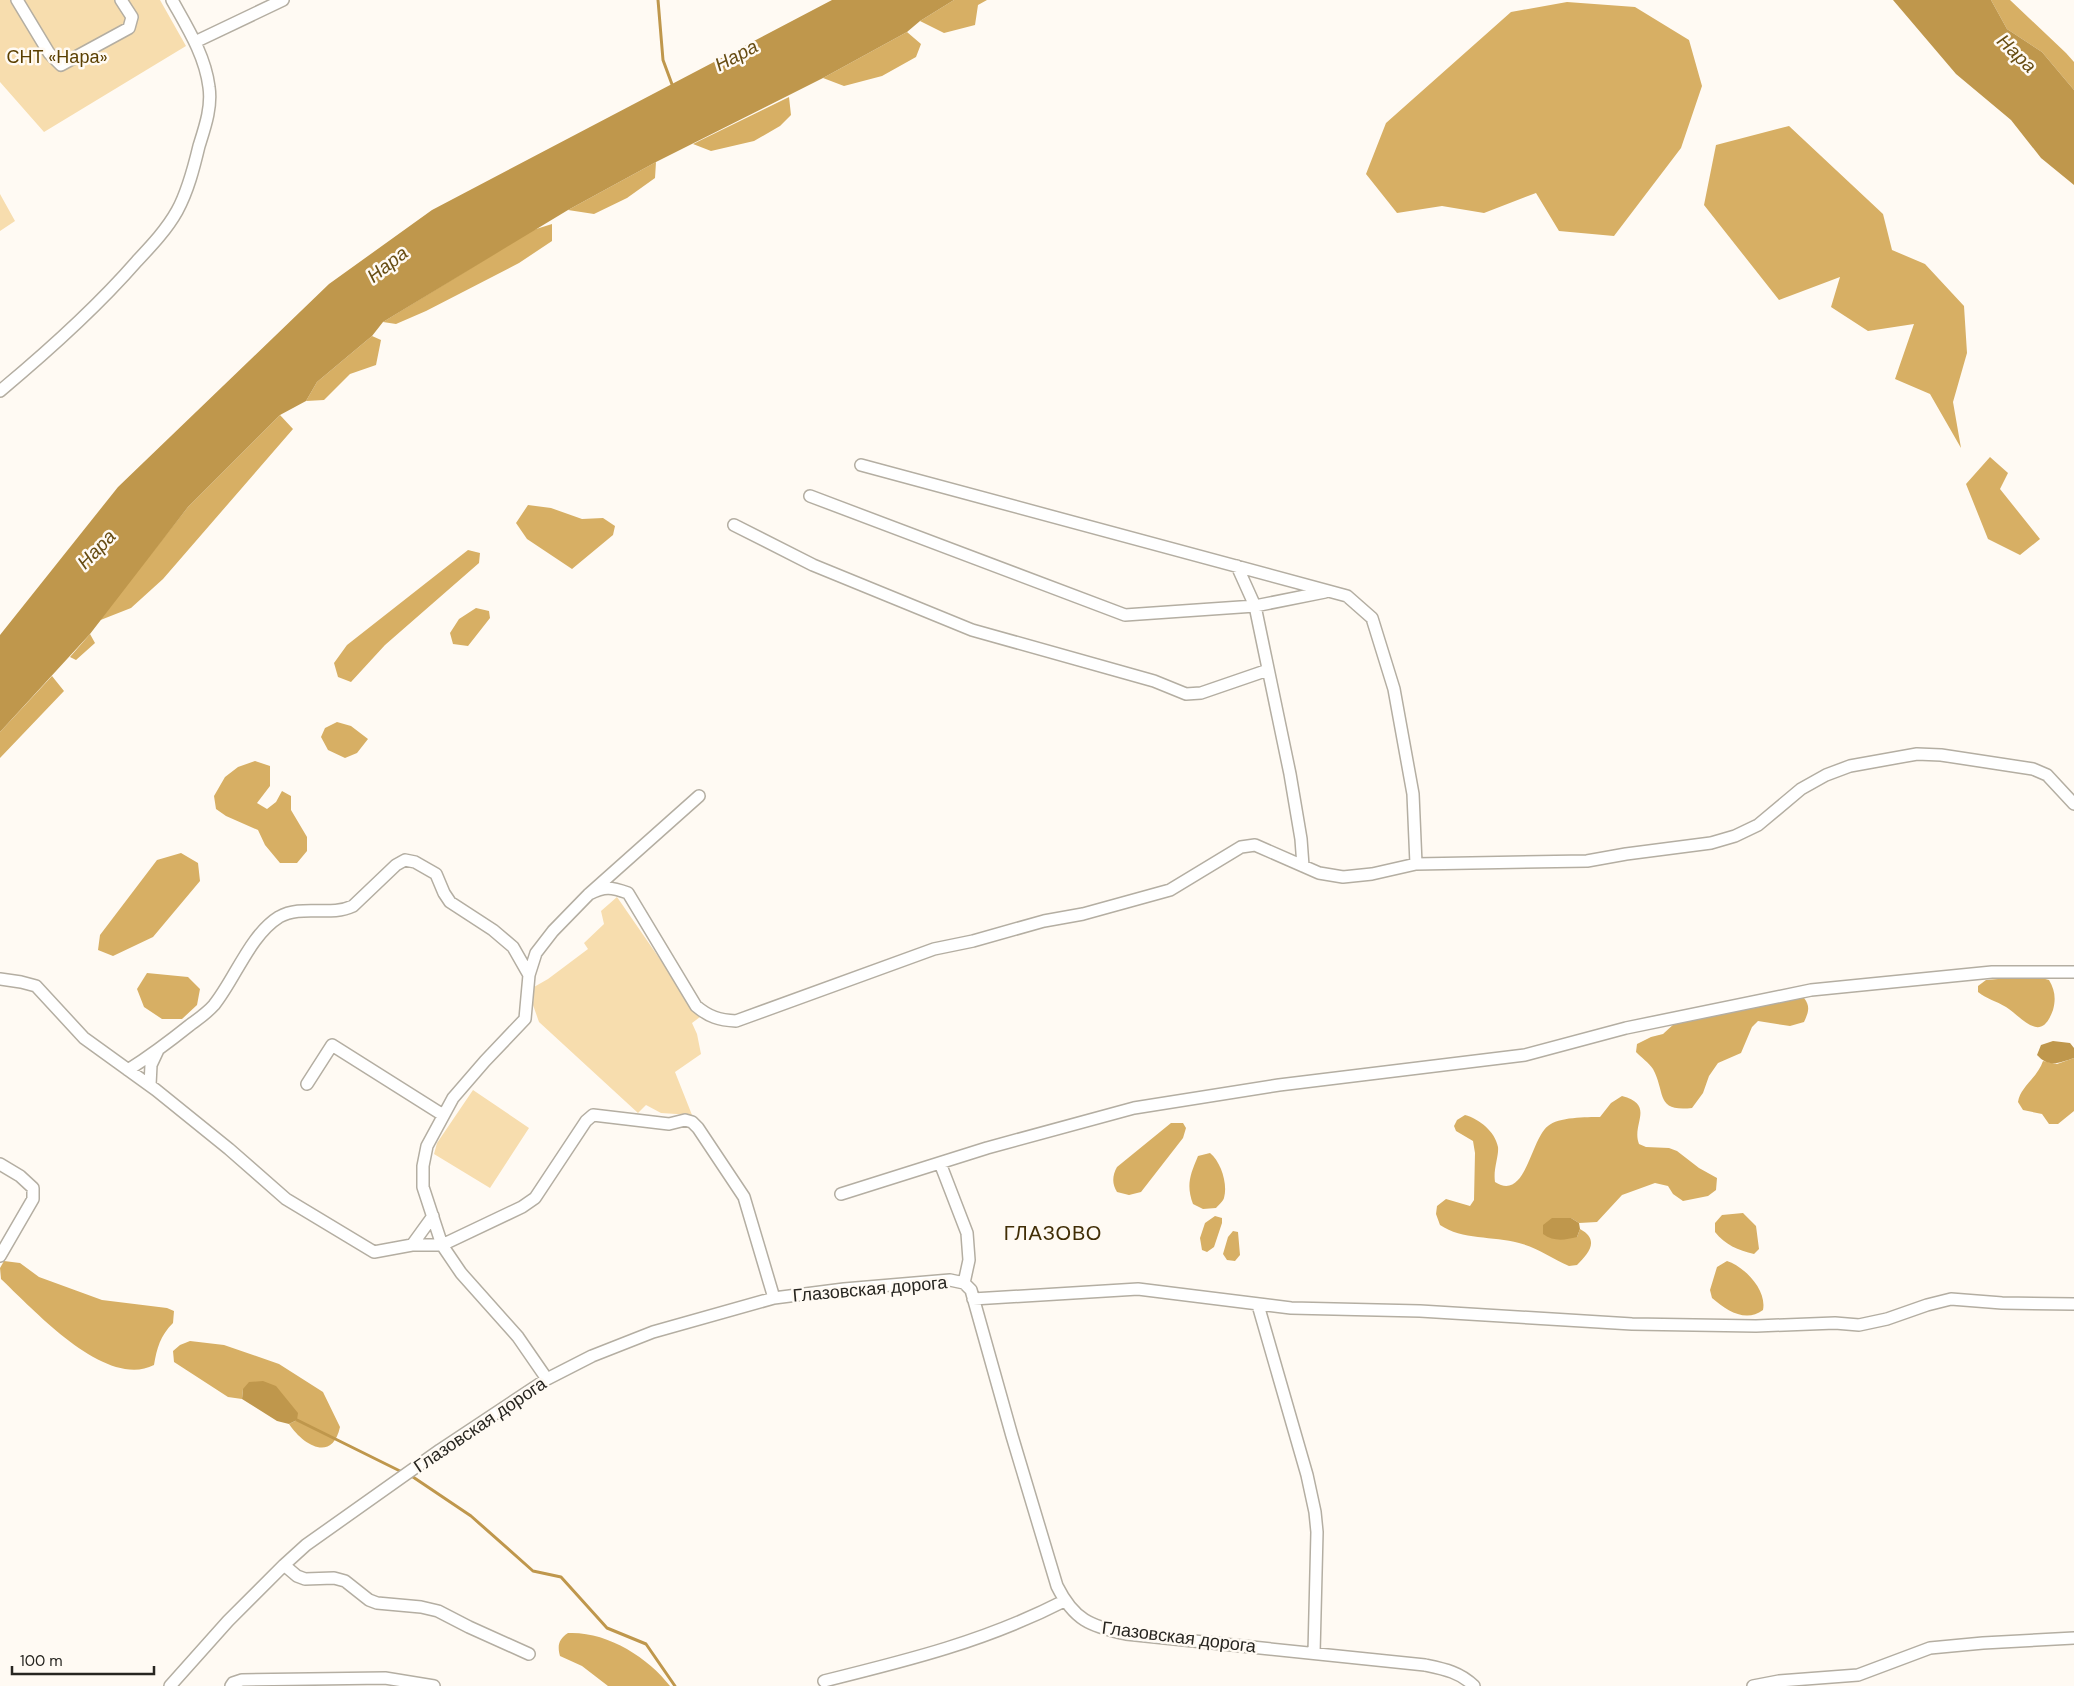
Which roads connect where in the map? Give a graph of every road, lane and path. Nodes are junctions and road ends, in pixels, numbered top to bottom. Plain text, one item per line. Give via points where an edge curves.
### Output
1 (17, 0) edge
2 (121, 0) edge
3 (172, 0) edge
4 (283, 0) edge
5 (195, 42) junction
6 (0, 391) edge
7 (861, 465) dead end
8 (810, 496) dead end
9 (734, 526) dead end
10 (1237, 566) junction
11 (1329, 591) junction
12 (1255, 606) junction
13 (1268, 670) junction
14 (699, 796) dead end
15 (2074, 804) edge
16 (1416, 864) junction
17 (1304, 866) junction
18 (589, 894) junction
19 (2074, 972) edge
20 (528, 975) junction
21 (0, 979) edge
22 (158, 1050) junction
23 (128, 1070) junction
24 (307, 1084) dead end
25 (150, 1085) junction
26 (443, 1115) junction
27 (940, 1163) junction
28 (0, 1164) edge
29 (841, 1194) dead end
30 (433, 1216) junction
31 (412, 1245) junction
32 (442, 1245) junction
33 (0, 1256) edge
34 (964, 1283) junction
35 (774, 1298) junction
36 (973, 1298) junction
37 (2074, 1304) edge
38 (1258, 1305) junction
39 (547, 1379) junction
40 (284, 1565) junction
41 (1064, 1601) junction
42 (2074, 1638) edge
43 (1314, 1653) junction
44 (529, 1654) dead end
45 (824, 1681) dead end
46 (170, 1686) edge
47 (231, 1686) edge
48 (434, 1686) edge
49 (1474, 1686) edge
50 (1754, 1686) edge

1 - 2 street via 49,53 61,65 129,28 132,17
3 - 5 street
4 - 5 street
5 - 6 street via 210,100 193,170 178,210 122,278
7 - 10 street
8 - 12 street via 1125,615
9 - 13 street via 812,565 972,630 1154,681 1186,694 1201,693
10 - 11 street
10 - 12 street
11 - 12 street
11 - 16 street via 1347,596 1372,618 1392,680 1413,794
12 - 13 street
13 - 17 street
14 - 18 street
15 - 16 street via 2047,775 2033,769 1917,754 1850,766 1826,775 1801,789 1758,825 1711,843 1587,862
16 - 17 street via 1343,877 1319,873
17 - 18 street via 1255,845 1241,847 1170,890 973,942 934,949 736,1021 708,1016 696,1006 628,893 602,888
18 - 20 street via 536,953
19 - 27 street via 1992,972 1811,990 1626,1028 1525,1055 1279,1085 1134,1108
20 - 22 street via 513,947 450,902 436,874 415,862 404,860 345,910 291,911 277,918 257,938 226,991 211,1008
20 - 26 street via 525,1019 481,1065
21 - 23 street via 36,986 84,1038
22 - 23 street
22 - 25 street via 151,1065
23 - 25 street
24 - 26 street via 332,1045
25 - 31 street via 286,1199 374,1252
26 - 30 street via 427,1146 423,1166 423,1187
27 - 29 street
27 - 34 street via 967,1233 970,1260
28 - 33 street via 33,1188 33,1199
30 - 31 street
30 - 32 street
31 - 32 street
32 - 35 street via 535,1198 593,1115 669,1124 685,1120 698,1128 744,1197
32 - 39 street via 461,1273 518,1337
34 - 35 street, Глазовская дорога via 950,1280
34 - 36 street, Глазовская дорога
35 - 39 street, Глазовская дорога via 653,1332 592,1356
36 - 38 street via 1138,1289
36 - 41 street, Глазовская дорога
37 - 38 street via 1951,1299 1859,1325 1756,1326 1632,1324
38 - 43 street via 1315,1512
39 - 40 street, Глазовская дорога via 440,1450 306,1545
40 - 44 street via 305,1579 344,1581 377,1603 409,1605 438,1612
40 - 46 street, Глазовская дорога
41 - 43 street, Глазовская дорога via 1087,1623 1126,1634
41 - 45 street via 983,1637 922,1657
42 - 50 street via 1930,1648 1858,1675
43 - 49 street, Глазовская дорога via 1446,1669 1465,1677
47 - 48 street via 242,1680 385,1678

